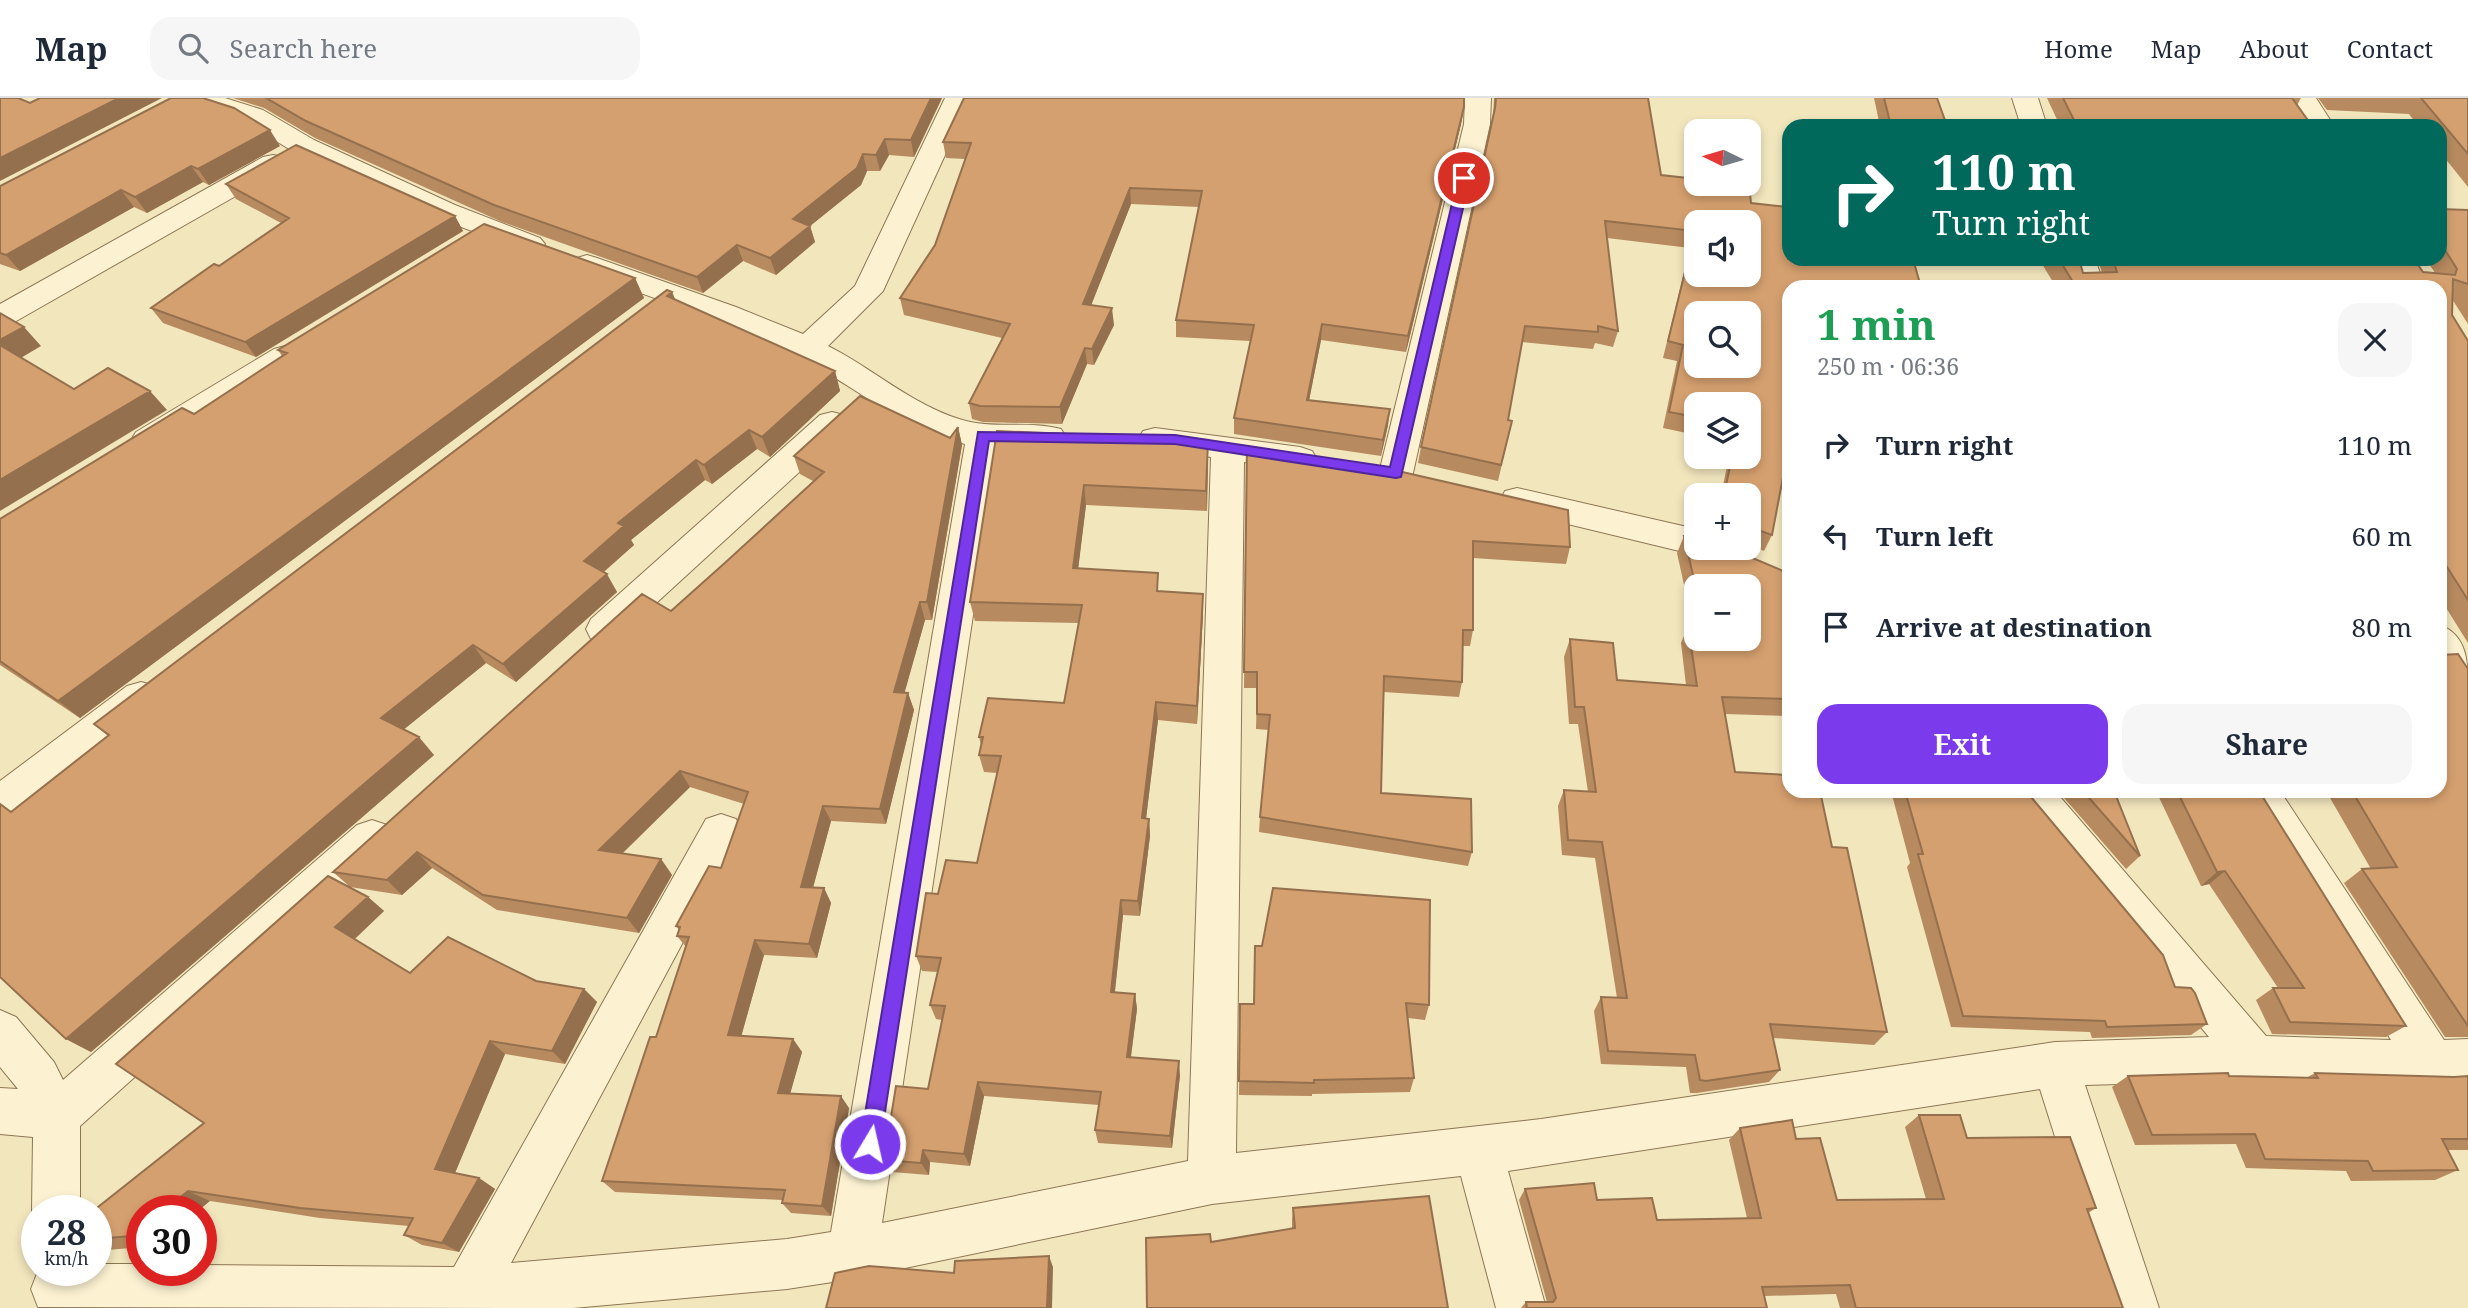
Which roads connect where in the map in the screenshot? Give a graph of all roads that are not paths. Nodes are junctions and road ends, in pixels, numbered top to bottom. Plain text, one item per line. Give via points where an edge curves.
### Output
1 (958, 98) edge
2 (1478, 98) edge
3 (2025, 98) edge
4 (2303, 98) edge
5 (188, 100) edge
6 (265, 107) edge
7 (2032, 119) edge
8 (2316, 119) edge
9 (304, 146) junction
10 (491, 230) junction
11 (456, 252) edge
12 (672, 295) junction
13 (0, 317) edge
14 (639, 320) edge
15 (315, 337) edge
16 (807, 348) junction
17 (871, 388) junction
18 (983, 436) junction
19 (1080, 438) edge
20 (1121, 439) edge
21 (1228, 448) junction
22 (128, 452) edge
23 (1331, 463) edge
24 (1396, 474) edge
25 (1488, 493) edge
26 (1684, 540) edge
27 (2447, 649) edge
28 (576, 654) edge
29 (2468, 676) edge
30 (165, 679) edge
31 (2037, 798) edge
32 (2263, 798) edge
33 (0, 804) edge
34 (402, 811) edge
35 (720, 832) dead end
36 (0, 1032) edge
37 (2255, 1059) junction
38 (2450, 1062) edge
39 (2055, 1064) junction
40 (0, 1111) edge
41 (57, 1116) junction
42 (1478, 1150) junction
43 (1212, 1180) junction
44 (56, 1195) edge
45 (852, 1254) junction
46 (54, 1289) edge
47 (468, 1292) junction
48 (1521, 1308) edge
49 (2134, 1308) edge

1 - 16 street via 868,291
2 - 24 street via 1477,124
3 - 7 street
4 - 8 street
5 - 6 street
6 - 9 street
9 - 10 street
9 - 13 street
10 - 11 street
10 - 12 street
12 - 14 street
12 - 16 street
15 - 22 street
16 - 17 street
17 - 18 street via 944,426
17 - 28 street
18 - 19 street
18 - 45 street
20 - 21 street via 1175,440
21 - 23 street
21 - 43 street
25 - 26 street
27 - 29 street
30 - 33 street
31 - 37 street
32 - 38 street
34 - 41 street
35 - 47 street
36 - 41 street via 38,1078
37 - 38 street
37 - 39 street
39 - 42 street
39 - 49 street
40 - 41 street
41 - 44 street
42 - 43 street
42 - 48 street
43 - 45 street
45 - 47 street via 787,1264
46 - 47 street

